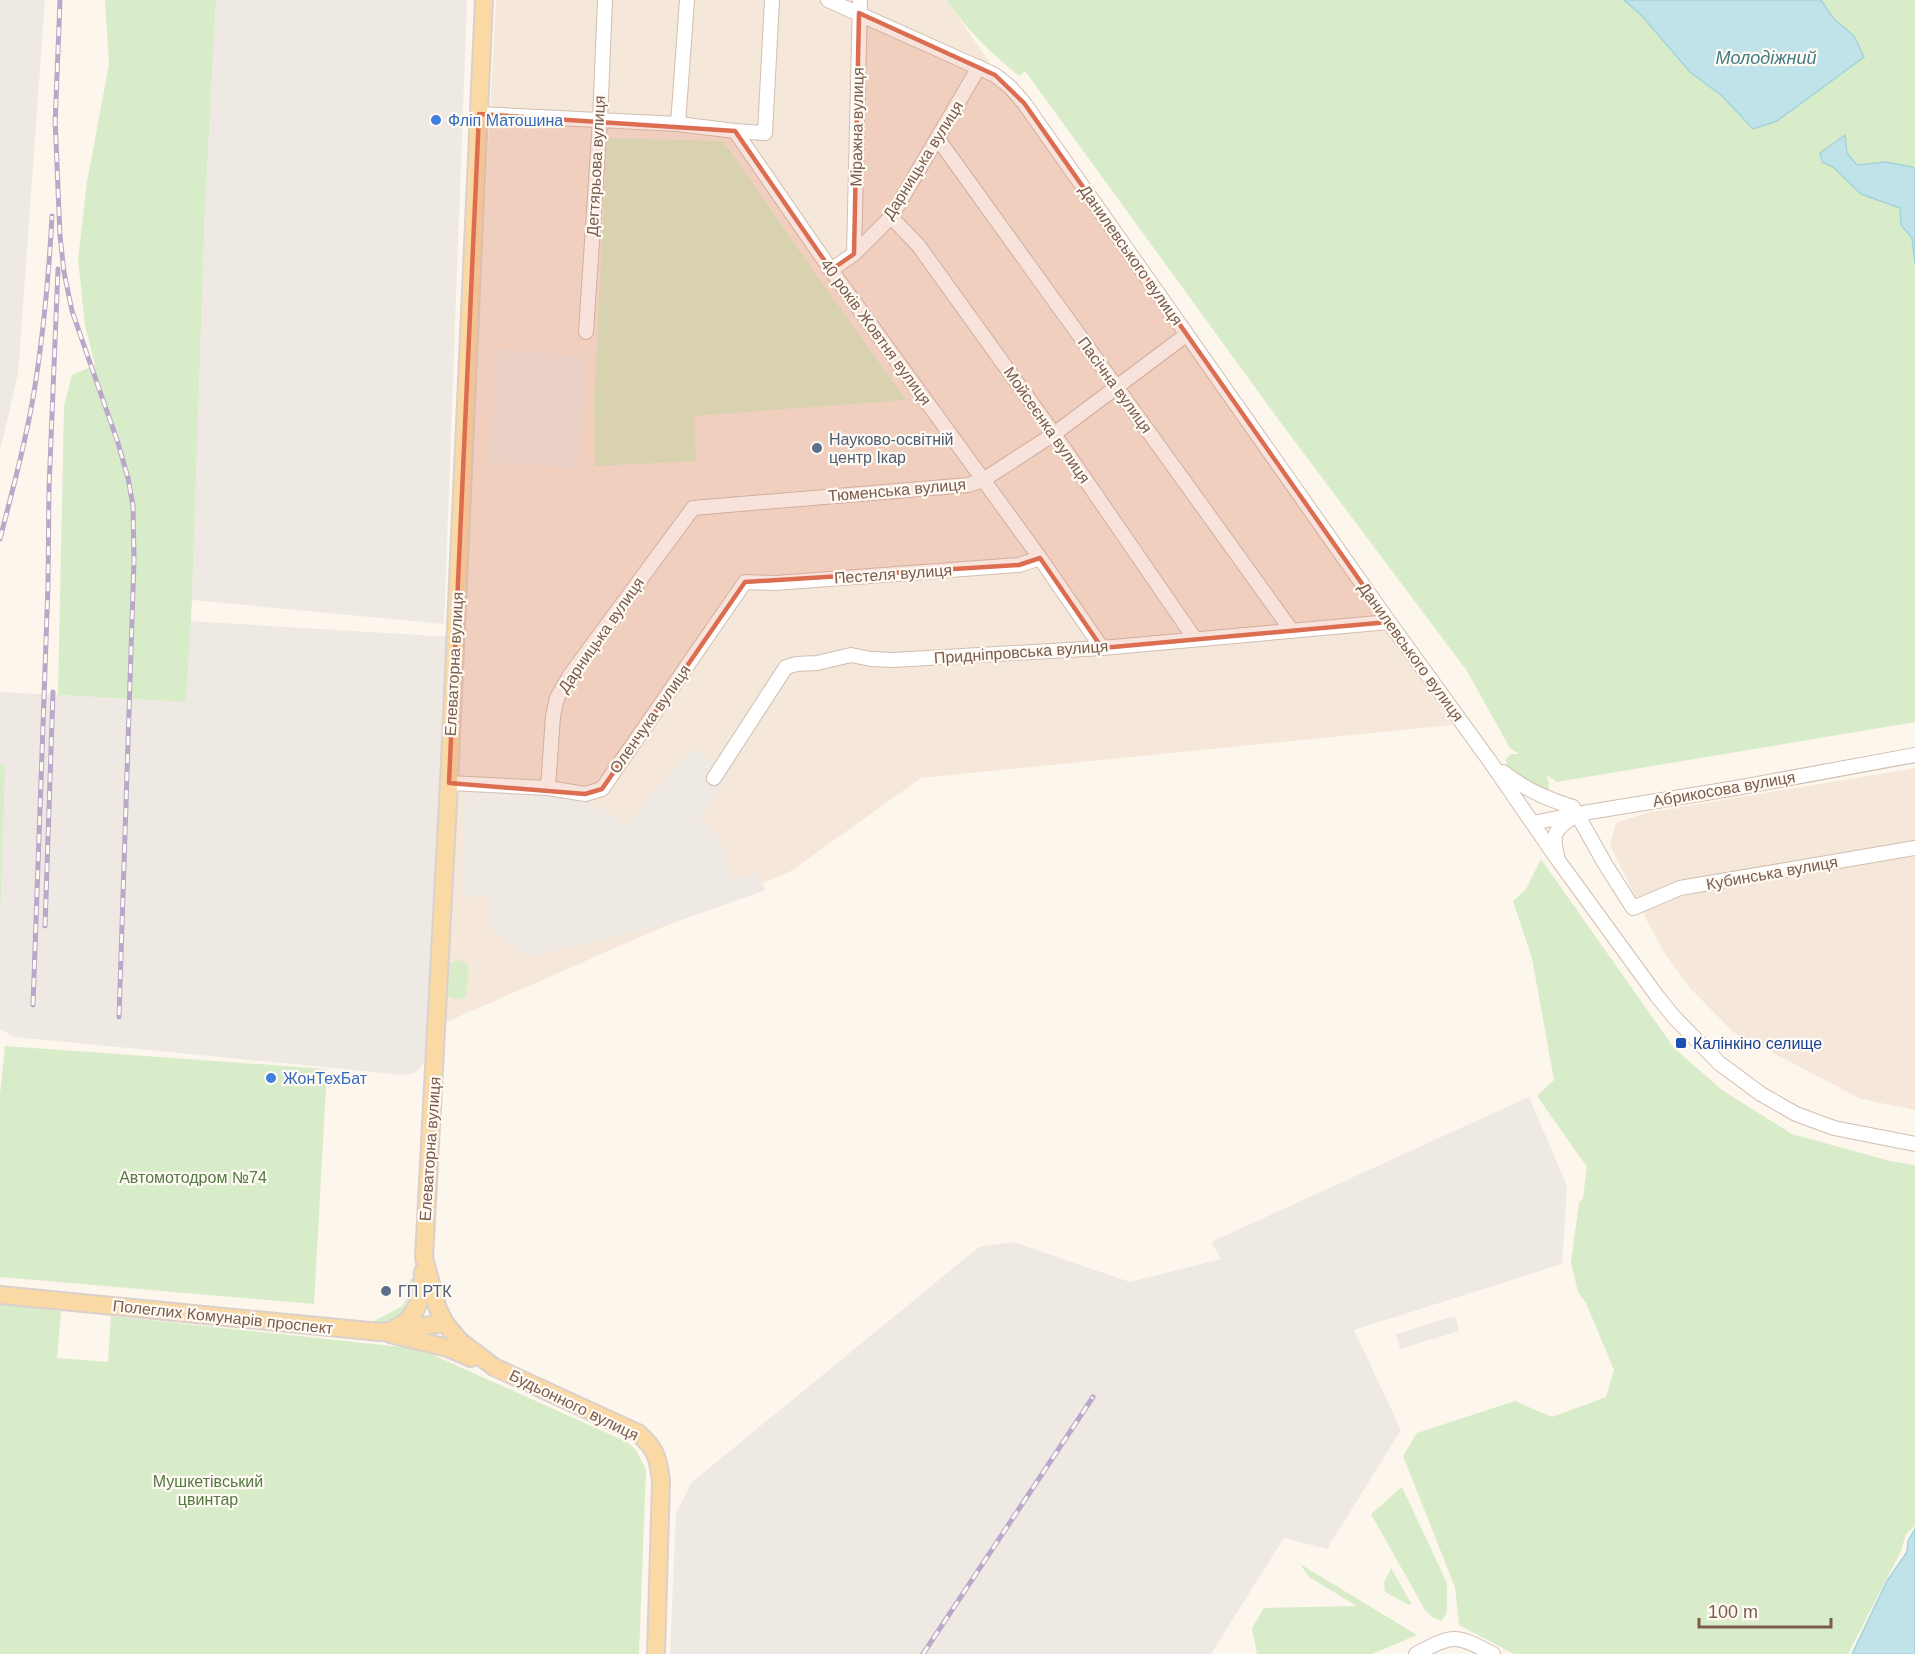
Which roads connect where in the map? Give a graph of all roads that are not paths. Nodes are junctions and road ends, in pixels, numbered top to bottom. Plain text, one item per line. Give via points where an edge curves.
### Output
1 (484, 0) edge
2 (605, 0) edge
3 (687, 0) edge
4 (772, 0) edge
5 (828, 0) edge
6 (859, 7) edge
7 (980, 67) junction
8 (479, 114) junction
9 (600, 121) junction
10 (678, 124) junction
11 (735, 131) junction
12 (938, 139) junction
13 (891, 217) junction
14 (854, 254) junction
15 (831, 270) junction
16 (586, 332) dead end
17 (1186, 335) junction
18 (1116, 388) junction
19 (1054, 434) junction
20 (983, 480) junction
21 (678, 528) joint
22 (1040, 558) junction
23 (745, 582) joint
24 (1389, 622) junction
25 (1292, 631) junction
26 (1195, 639) junction
27 (1102, 648) junction
28 (1915, 755) edge
29 (1489, 760) junction
30 (714, 778) dead end
31 (449, 783) junction
32 (548, 788) junction
33 (1517, 801) junction
34 (1575, 810) junction
35 (1533, 823) junction
36 (1915, 848) edge
37 (1558, 860) junction
38 (1915, 1144) edge
39 (424, 1258) junction
40 (0, 1295) edge
41 (445, 1323) junction
42 (380, 1332) junction
43 (494, 1367) junction
44 (656, 1654) edge
45 (1416, 1654) edge
46 (1493, 1654) edge

1 - 8 main road, Елеваторна вулиця
2 - 9 street, Дегтярьова вулиця
3 - 10 street
4 - 11 street via 765,133
5 - 6 street, Данилевського вулиця
6 - 7 street, Данилевського вулиця
6 - 14 street, Міражна вулиця
7 - 12 street, Дарницька вулиця
7 - 17 street, Данилевського вулиця via 1010,87 1024,103
8 - 9 street
8 - 31 main road, Елеваторна вулиця
9 - 10 street
9 - 16 street, Дегтярьова вулиця
10 - 11 street
11 - 15 street, 40 років Жовтня вулиця
12 - 13 street, Дарницька вулиця
12 - 18 street, Пасічна вулиця
13 - 14 street, Дарницька вулиця
13 - 19 street, Мойсеєнка вулиця via 918,245
14 - 15 street, Дарницька вулиця
15 - 20 street, 40 років Жовтня вулиця
17 - 18 street, Тюменська вулиця
17 - 24 street, Данилевського вулиця
18 - 19 street, Тюменська вулиця
18 - 25 street, Пасічна вулиця
19 - 20 street, Тюменська вулиця
19 - 26 street, Мойсеєнка вулиця
20 - 21 street, Тюменська вулиця via 968,485 693,508
20 - 22 street, 40 років Жовтня вулиця
21 - 32 street, Дарницька вулиця via 557,698
22 - 23 street, Пестеля вулиця via 1019,565
22 - 27 street, 40 років Жовтня вулиця
23 - 32 street, Оленчука вулиця via 602,789 585,794
24 - 25 street, Придніпровська вулиця
24 - 29 street, Данилевського вулиця
25 - 26 street, Придніпровська вулиця
26 - 27 street, Придніпровська вулиця
27 - 30 street, Придніпровська вулиця via 893,660 851,655 786,667
28 - 34 street, Абрикосова вулиця via 1736,788
29 - 33 street, Данилевського вулиця
29 - 34 street via 1518,784
31 - 32 street, Оленчука вулиця
31 - 39 main road, Елеваторна вулиця
33 - 34 street
33 - 35 street, Данилевського вулиця
34 - 35 street
34 - 36 street, Кубинська вулиця via 1633,908 1680,888
34 - 37 street via 1554,836
35 - 37 street, Данилевського вулиця
37 - 38 street, Данилевського вулиця via 1657,996 1719,1063 1796,1114 1834,1128
39 - 41 main road, Елеваторна вулиця via 433,1296
39 - 42 main road via 414,1314 401,1326
40 - 42 main road, Полеглих Комунарів проспект
41 - 42 main road, Полеглих Комунарів проспект
41 - 43 main road, Будьонного вулиця via 460,1341
42 - 43 main road via 448,1348
43 - 44 main road, Будьонного вулиця via 638,1433 652,1445 661,1481
45 - 46 street via 1454,1638

